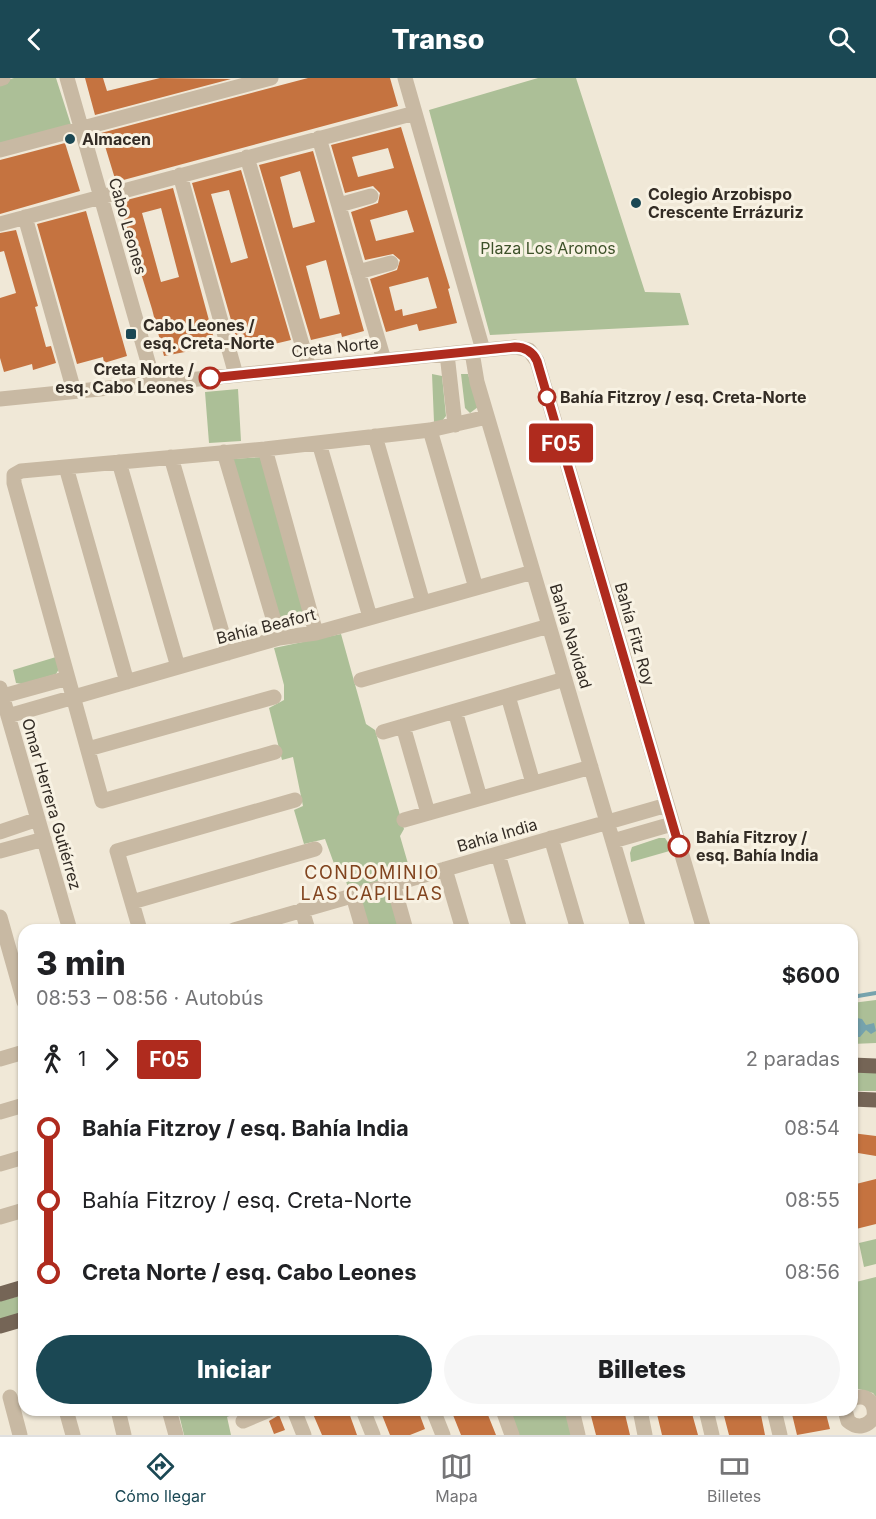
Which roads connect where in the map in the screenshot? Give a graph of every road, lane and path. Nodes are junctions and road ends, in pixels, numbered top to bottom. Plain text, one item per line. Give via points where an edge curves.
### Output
1 (67, 78) edge
2 (271, 78) edge
3 (405, 78) edge
4 (415, 113) junction
5 (81, 127) junction
6 (319, 138) junction
7 (0, 150) edge
8 (247, 157) junction
9 (180, 175) junction
10 (101, 195) junction
11 (371, 196) dead end
12 (339, 205) junction
13 (25, 217) junction
14 (0, 224) edge
15 (391, 262) dead end
16 (358, 272) junction
17 (529, 350) joint
18 (477, 351) junction
19 (447, 354) junction
20 (384, 360) junction
21 (309, 368) junction
22 (236, 375) junction
23 (154, 383) junction
24 (74, 391) junction
25 (1, 396) edge
26 (487, 417) junction
27 (455, 424) junction
28 (430, 430) junction
29 (375, 436) junction
30 (319, 443) junction
31 (265, 449) junction
32 (224, 452) junction
33 (171, 457) junction
34 (118, 462) junction
35 (66, 467) junction
36 (533, 572) junction
37 (476, 588) junction
38 (423, 603) junction
39 (370, 617) junction
40 (549, 626) junction
41 (316, 633) junction
42 (279, 638) junction
43 (228, 653) junction
44 (178, 667) junction
45 (68, 678) junction
46 (565, 679) junction
47 (361, 680) dead end
48 (127, 682) junction
49 (1, 692) edge
50 (508, 696) junction
51 (74, 697) junction
52 (274, 697) dead end
53 (455, 711) junction
54 (8, 716) junction
55 (403, 726) junction
56 (383, 732) dead end
57 (88, 749) junction
58 (275, 752) dead end
59 (591, 767) junction
60 (533, 783) junction
61 (480, 798) junction
62 (295, 800) dead end
63 (667, 805) junction
64 (428, 813) junction
65 (38, 819) junction
66 (404, 820) dead end
67 (607, 822) junction
68 (672, 824) junction
69 (0, 832) edge
70 (551, 838) junction
71 (44, 839) junction
72 (613, 841) junction
73 (315, 849) dead end
74 (0, 850) edge
75 (498, 854) junction
76 (445, 869) junction
77 (393, 884) junction
78 (353, 896) junction
79 (132, 902) junction
80 (302, 910) junction
81 (0, 917) edge
82 (68, 924) edge
83 (138, 924) edge
84 (263, 924) edge
85 (306, 924) edge
86 (361, 924) edge
87 (404, 924) edge
88 (461, 924) edge
89 (518, 924) edge
90 (576, 924) edge
91 (637, 924) edge
92 (702, 924) edge
93 (18, 981) edge
94 (18, 1054) edge
95 (0, 1059) edge
96 (858, 1065) edge
97 (876, 1066) edge
98 (858, 1099) edge
99 (876, 1100) edge
100 (18, 1107) edge
101 (0, 1112) edge
102 (18, 1159) edge
103 (0, 1164) edge
104 (18, 1212) edge
105 (0, 1217) edge
106 (18, 1289) edge
107 (0, 1294) edge
108 (18, 1321) edge
109 (0, 1326) edge
110 (858, 1396) edge
111 (11, 1397) edge
112 (68, 1416) edge
113 (119, 1416) edge
114 (171, 1416) edge
115 (255, 1416) edge
116 (296, 1416) edge
117 (365, 1416) edge
118 (435, 1416) edge
119 (505, 1416) edge
120 (574, 1416) edge
121 (641, 1416) edge
122 (707, 1416) edge
123 (775, 1416) edge
124 (847, 1416) edge
125 (243, 1421) dead end
126 (20, 1435) edge
127 (73, 1435) edge
128 (124, 1435) edge
129 (176, 1435) edge
130 (304, 1435) edge
131 (373, 1435) edge
132 (442, 1435) edge
133 (512, 1435) edge
134 (578, 1435) edge
135 (645, 1435) edge
136 (712, 1435) edge
137 (780, 1435) edge

1 - 5 street, Cabo Leones
2 - 5 street
3 - 4 street, Bahía Navidad
4 - 6 street
4 - 18 street, Bahía Navidad
5 - 7 street
5 - 10 street, Cabo Leones
6 - 8 street
6 - 12 street
8 - 9 street
8 - 21 street
9 - 10 street
9 - 22 street
10 - 13 street
10 - 23 street, Cabo Leones
11 - 12 street
12 - 16 street
13 - 14 street
13 - 24 street
15 - 16 street
16 - 20 street
17 - 18 street, Creta Norte via 520,347
17 - 63 street, Bahía Fitz Roy via 537,361
18 - 19 street, Creta Norte
18 - 26 street, Bahía Navidad via 475,375
19 - 20 street, Creta Norte
19 - 27 street
20 - 21 street, Creta Norte
21 - 22 street, Creta Norte
22 - 23 street, Creta Norte
23 - 24 street, Creta Norte
24 - 25 street, Creta Norte
26 - 27 street
26 - 36 street, Bahía Navidad
27 - 28 street
28 - 29 street
28 - 37 street
29 - 30 street
29 - 38 street
30 - 31 street
30 - 39 street
31 - 32 street
31 - 41 street
32 - 33 street
32 - 42 street
33 - 34 street
33 - 43 street
34 - 35 street
34 - 44 street
35 - 45 street via 21,471 14,475 14,483
35 - 48 street
36 - 37 street, Bahía Beafort
36 - 40 street, Bahía Navidad
37 - 38 street, Bahía Beafort
38 - 39 street, Bahía Beafort
39 - 41 street, Bahía Beafort
40 - 46 street, Bahía Navidad
40 - 47 street
41 - 42 street, Bahía Beafort
42 - 43 street, Bahía Beafort
43 - 44 street, Bahía Beafort
44 - 48 street, Bahía Beafort
45 - 49 street
45 - 51 street
46 - 50 street
46 - 59 street, Bahía Navidad
48 - 51 street, Bahía Beafort
49 - 54 street, Omar Herrera Gutiérrez
50 - 53 street
50 - 60 street
51 - 54 street, Bahía Beafort
51 - 57 street
52 - 57 street
53 - 55 street
53 - 61 street
54 - 65 street, Omar Herrera Gutiérrez
55 - 56 street
55 - 64 street
57 - 58 street via 102,801
59 - 60 street
59 - 67 street, Bahía Navidad
60 - 61 street
61 - 64 street
62 - 79 street via 117,851
63 - 67 street, Bahía India
63 - 68 street, Bahía Fitz Roy
64 - 66 street
65 - 69 street
65 - 71 street, Omar Herrera Gutiérrez
67 - 70 street, Bahía India
67 - 72 street, Bahía Navidad
68 - 72 street
68 - 92 street, Bahía Fitz Roy
70 - 75 street, Bahía India
70 - 90 street
71 - 74 street
71 - 82 street, Omar Herrera Gutiérrez
72 - 91 street, Bahía Navidad
73 - 79 street
75 - 76 street, Bahía India
75 - 89 street
76 - 77 street, Bahía India
76 - 88 street
77 - 78 street, Bahía India
77 - 87 street
78 - 80 street, Bahía India
78 - 86 street
79 - 83 street
80 - 84 street, Bahía India
80 - 85 street
81 - 93 street
94 - 95 street
96 - 97 main road
98 - 99 main road
100 - 101 street
102 - 103 street
104 - 105 street
106 - 107 main road
108 - 109 main road
110 - 124 street via 869,1399 875,1409 874,1417 866,1425 855,1425
111 - 126 street
112 - 127 street
113 - 128 street
114 - 129 street
115 - 125 street
116 - 130 street
117 - 131 street
118 - 132 street
119 - 133 street
120 - 134 street
121 - 135 street
122 - 136 street
123 - 137 street

